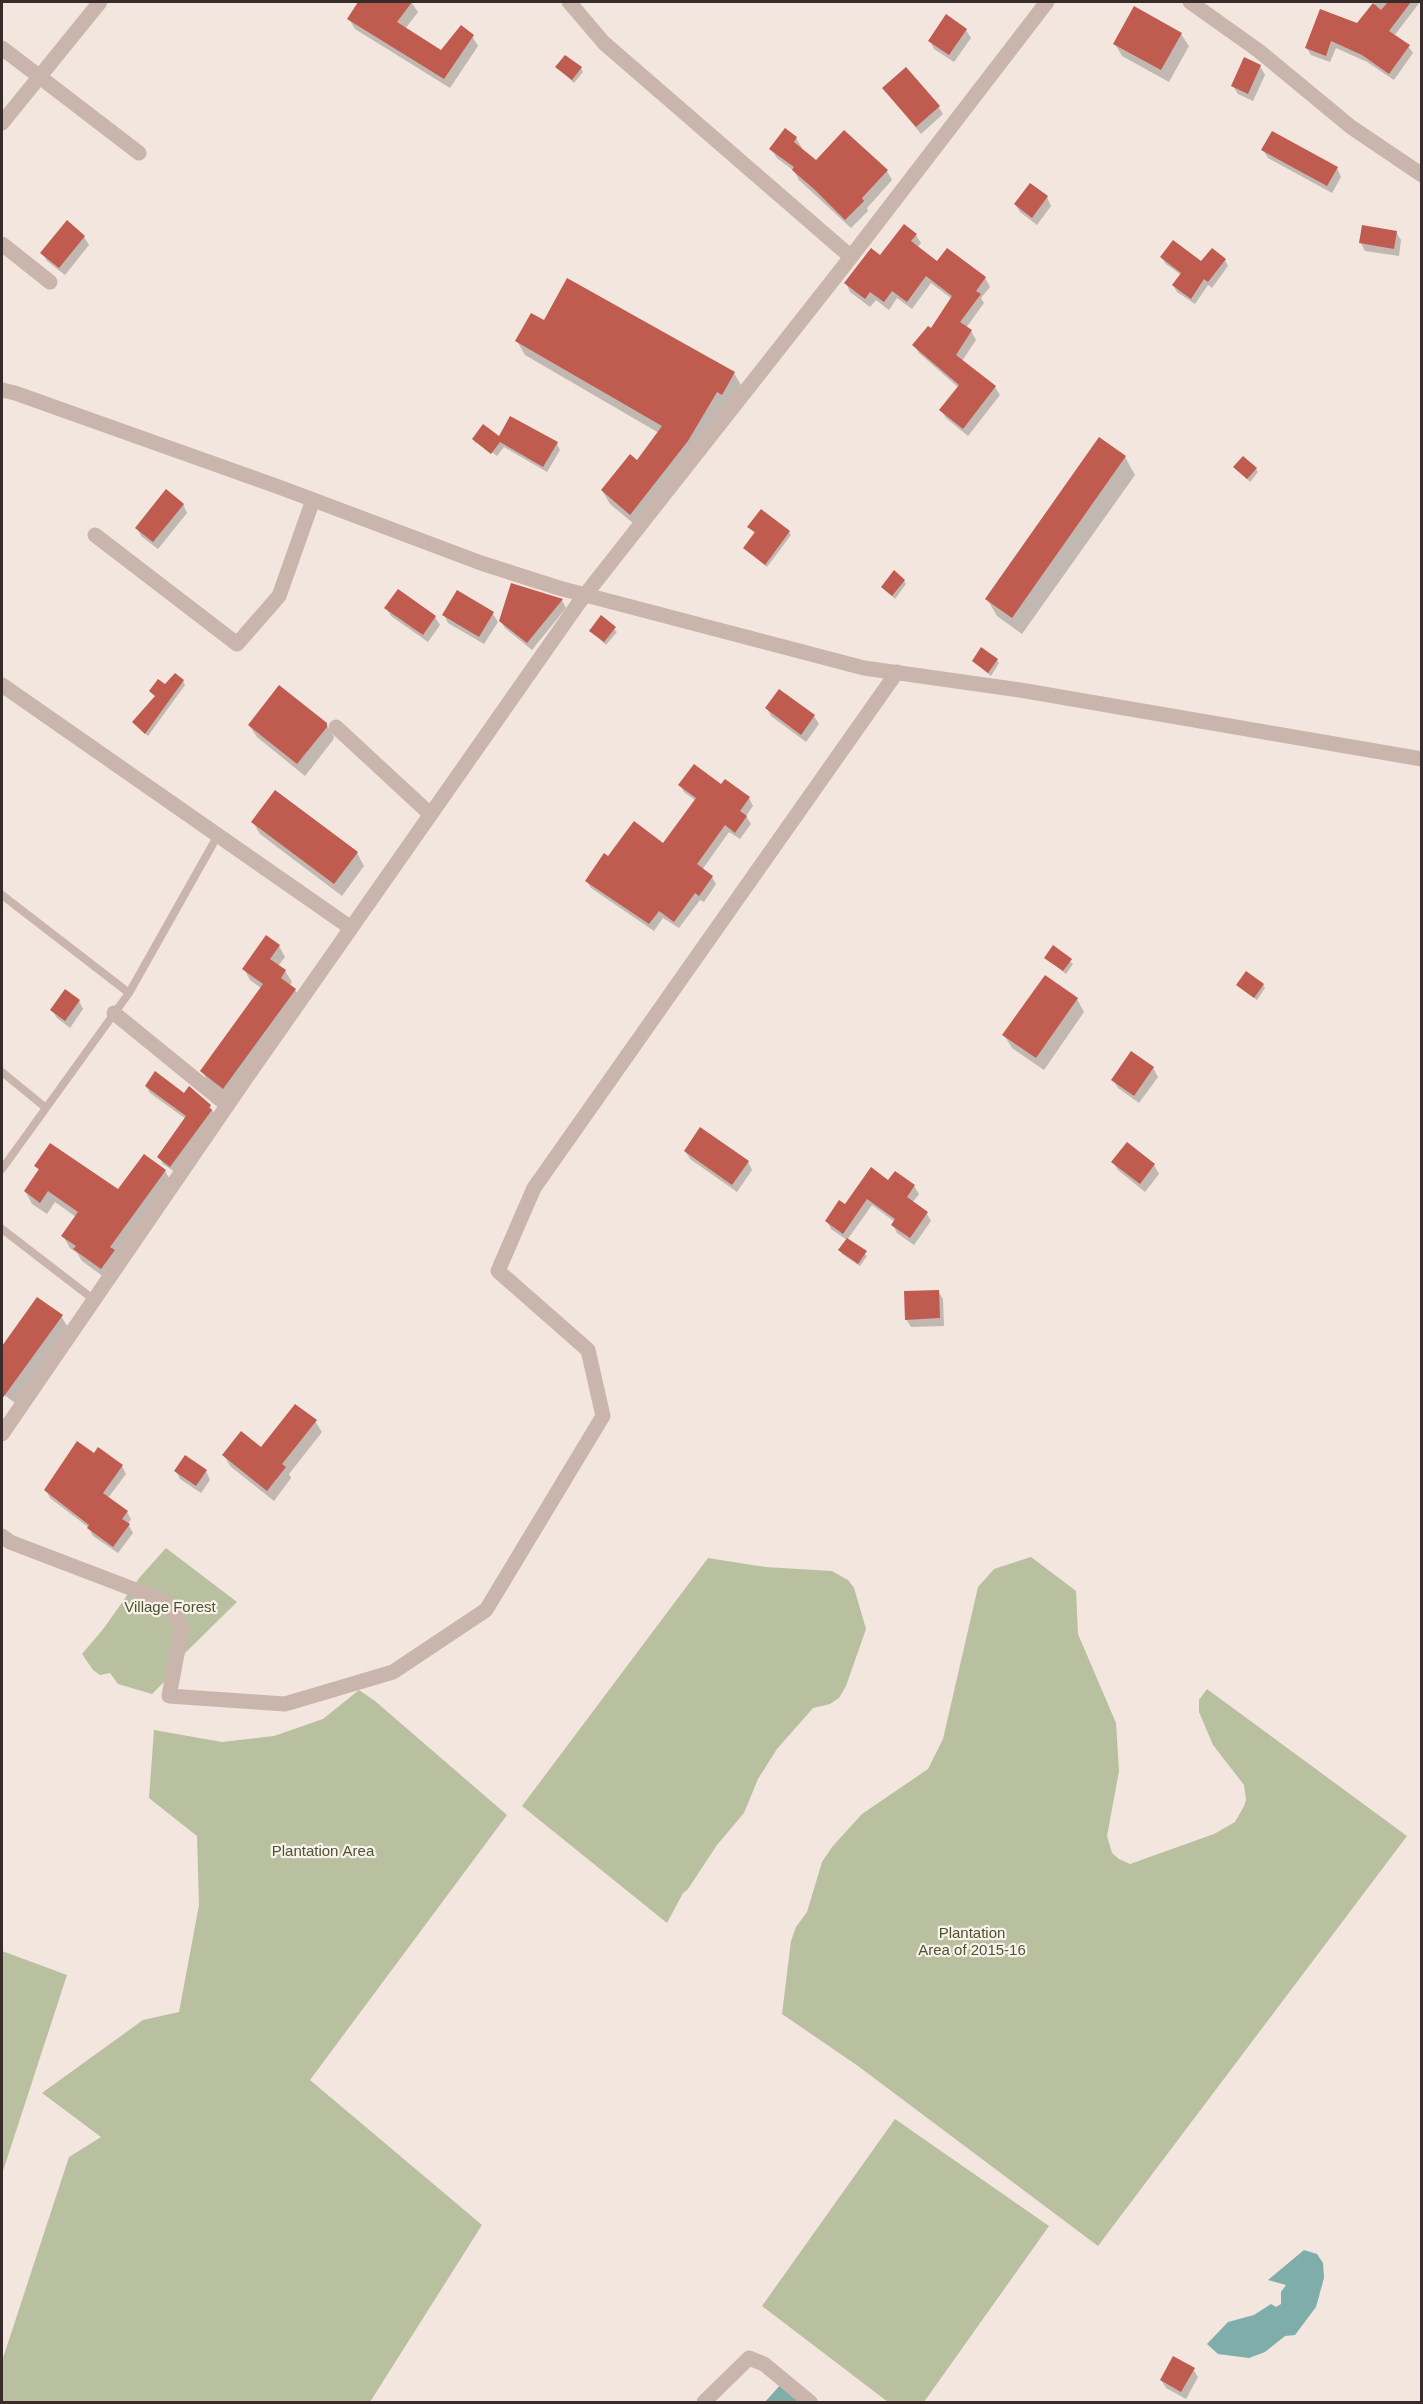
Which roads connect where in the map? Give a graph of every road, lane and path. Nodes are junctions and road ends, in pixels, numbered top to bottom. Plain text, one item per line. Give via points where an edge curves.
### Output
1 (100, 2) edge
2 (569, 2) edge
3 (1047, 2) edge
4 (1190, 2) edge
5 (2, 48) edge
6 (38, 76) junction
7 (2, 123) edge
8 (140, 153) dead end
9 (1422, 175) edge
10 (2, 244) edge
11 (851, 257) junction
12 (50, 282) dead end
13 (2, 390) edge
14 (313, 500) junction
15 (95, 535) dead end
16 (586, 594) junction
17 (897, 672) junction
18 (2, 685) edge
19 (336, 727) dead end
20 (1422, 759) edge
21 (430, 814) junction
22 (218, 835) junction
23 (2, 895) edge
24 (351, 928) junction
25 (129, 993) junction
26 (114, 1013) junction
27 (2, 1072) edge
28 (227, 1105) junction
29 (46, 1108) junction
30 (2, 1169) edge
31 (2, 1229) edge
32 (93, 1299) junction
33 (2, 1434) edge
34 (2, 1536) edge
35 (704, 2403) edge
36 (810, 2403) edge

1 - 6 street
2 - 11 street via 604,43
3 - 11 street
4 - 9 street via 1259,51 1351,127
5 - 6 street
6 - 7 street
6 - 8 street
10 - 12 street
11 - 16 street
13 - 14 street
14 - 15 street via 279,596 237,644
14 - 16 street via 481,563
16 - 17 street via 864,668
16 - 21 street
17 - 20 street
17 - 34 street via 534,1188 498,1271 588,1350 603,1416 486,1610 393,1672 285,1704 169,1696 182,1628 166,1602
18 - 22 street
19 - 21 street
21 - 24 street
22 - 24 street
22 - 25 lane
23 - 25 lane
24 - 28 street
25 - 26 lane
26 - 28 street
26 - 29 lane
27 - 29 lane
28 - 32 street
29 - 30 lane
31 - 32 lane
32 - 33 street
35 - 36 street via 749,2358 764,2364

